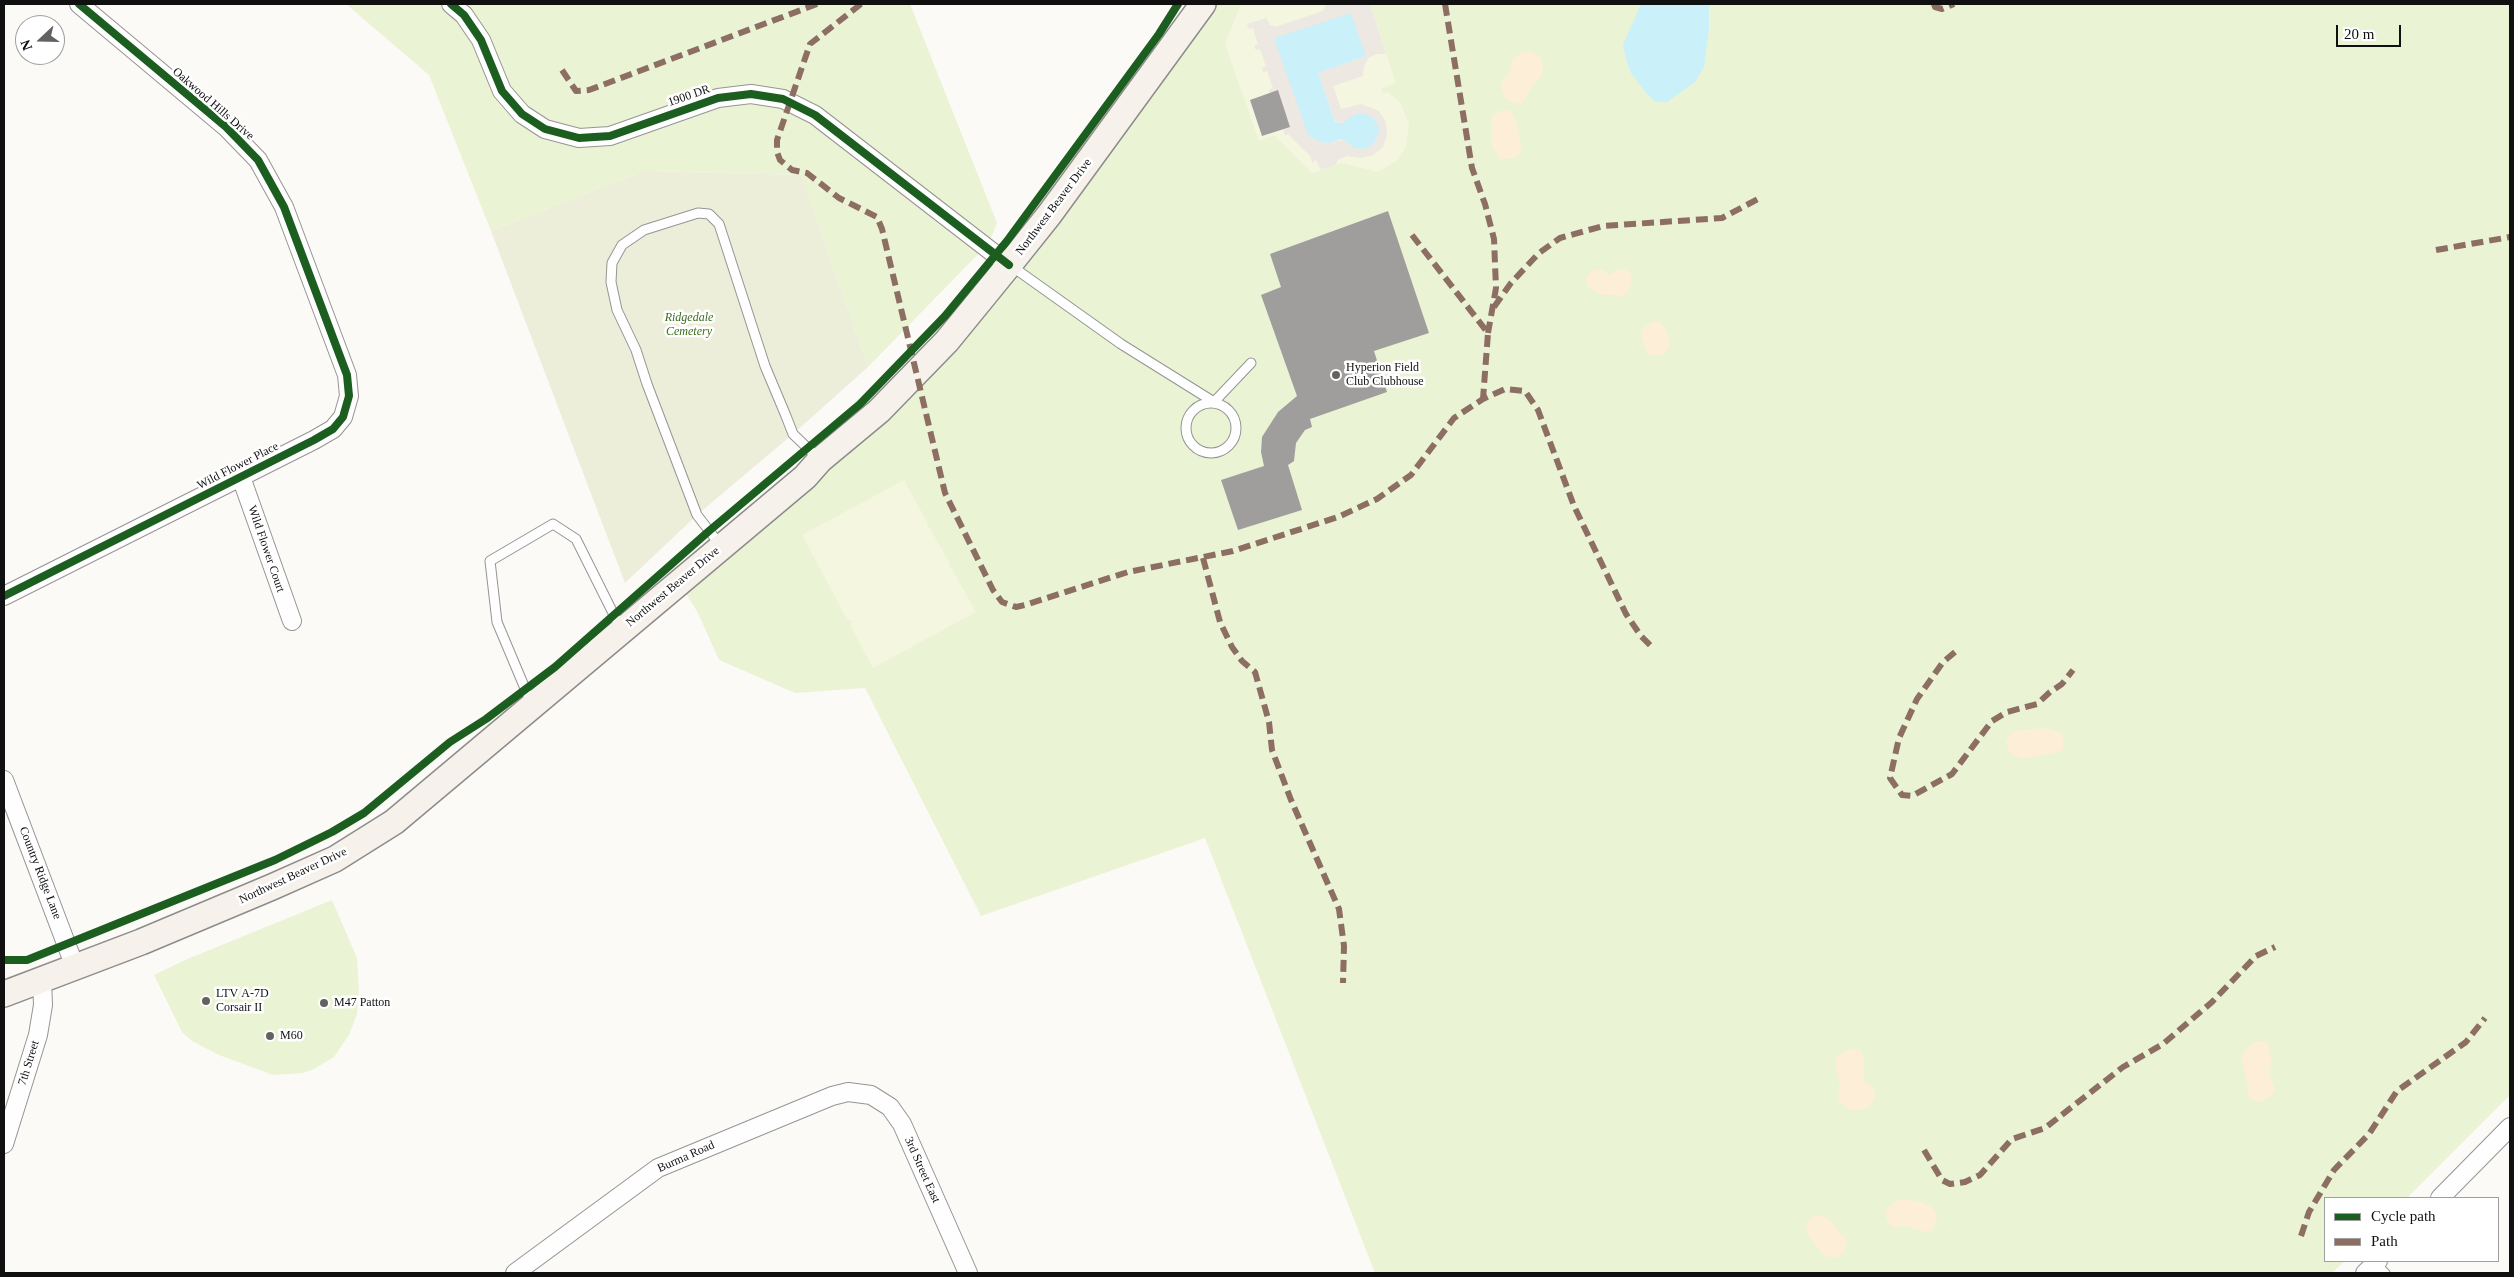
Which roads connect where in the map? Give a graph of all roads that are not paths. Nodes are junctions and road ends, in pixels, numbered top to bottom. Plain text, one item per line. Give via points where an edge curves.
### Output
1 (79, 4) edge
2 (451, 4) edge
3 (1203, 4) edge
4 (1010, 265) junction
5 (309, 275) joint
6 (1251, 363) dead end
7 (1214, 402) junction
8 (820, 460) junction
9 (241, 477) junction
10 (721, 546) junction
11 (4, 596) edge
12 (292, 621) dead end
13 (621, 630) junction
14 (532, 705) junction
15 (4, 780) edge
16 (75, 967) junction
17 (42, 980) junction
18 (4, 994) edge
19 (851, 1092) joint
20 (2510, 1127) edge
21 (4, 1144) edge
22 (2441, 1197) edge
23 (515, 1273) edge
24 (968, 1273) edge

1 - 5 street, Oakwood Hills Drive via 226,127 258,160 284,207
2 - 4 street, 1900 DR via 464,15 481,40 502,91 522,114 545,129 579,138 610,136 718,98 752,94 783,99 815,115
3 - 4 main road, Northwest Beaver Drive
4 - 7 lane via 1121,344
4 - 8 main road, Northwest Beaver Drive via 947,341 879,410
5 - 9 street, Wild Flower Place via 347,375 349,396 343,417 332,429
6 - 7 lane
7 - 7 lane via 1198,406 1186,424 1187,436 1193,445 1208,453 1219,452 1229,446 1236,431 1233,414
8 - 10 main road, Northwest Beaver Drive via 805,477
8 - 10 lane via 793,434 765,366 718,224 709,214 698,213 644,230 622,244 612,263 611,282 617,310 636,350 697,514
9 - 11 street, Wild Flower Place
9 - 12 street, Wild Flower Court
10 - 13 main road, Northwest Beaver Drive
13 - 14 main road, Northwest Beaver Drive
13 - 14 lane via 576,539 553,524 490,561 497,622
14 - 16 main road, Northwest Beaver Drive via 394,822 335,859
15 - 16 street, Country Ridge Lane
16 - 17 main road, Northwest Beaver Drive
17 - 18 main road, Northwest Beaver Drive
17 - 21 street, 7th Street via 43,1005 38,1035
19 - 23 street, Burma Road via 832,1096 658,1168
19 - 24 street, 3rd Street East via 870,1095 890,1107 902,1124
20 - 22 street

